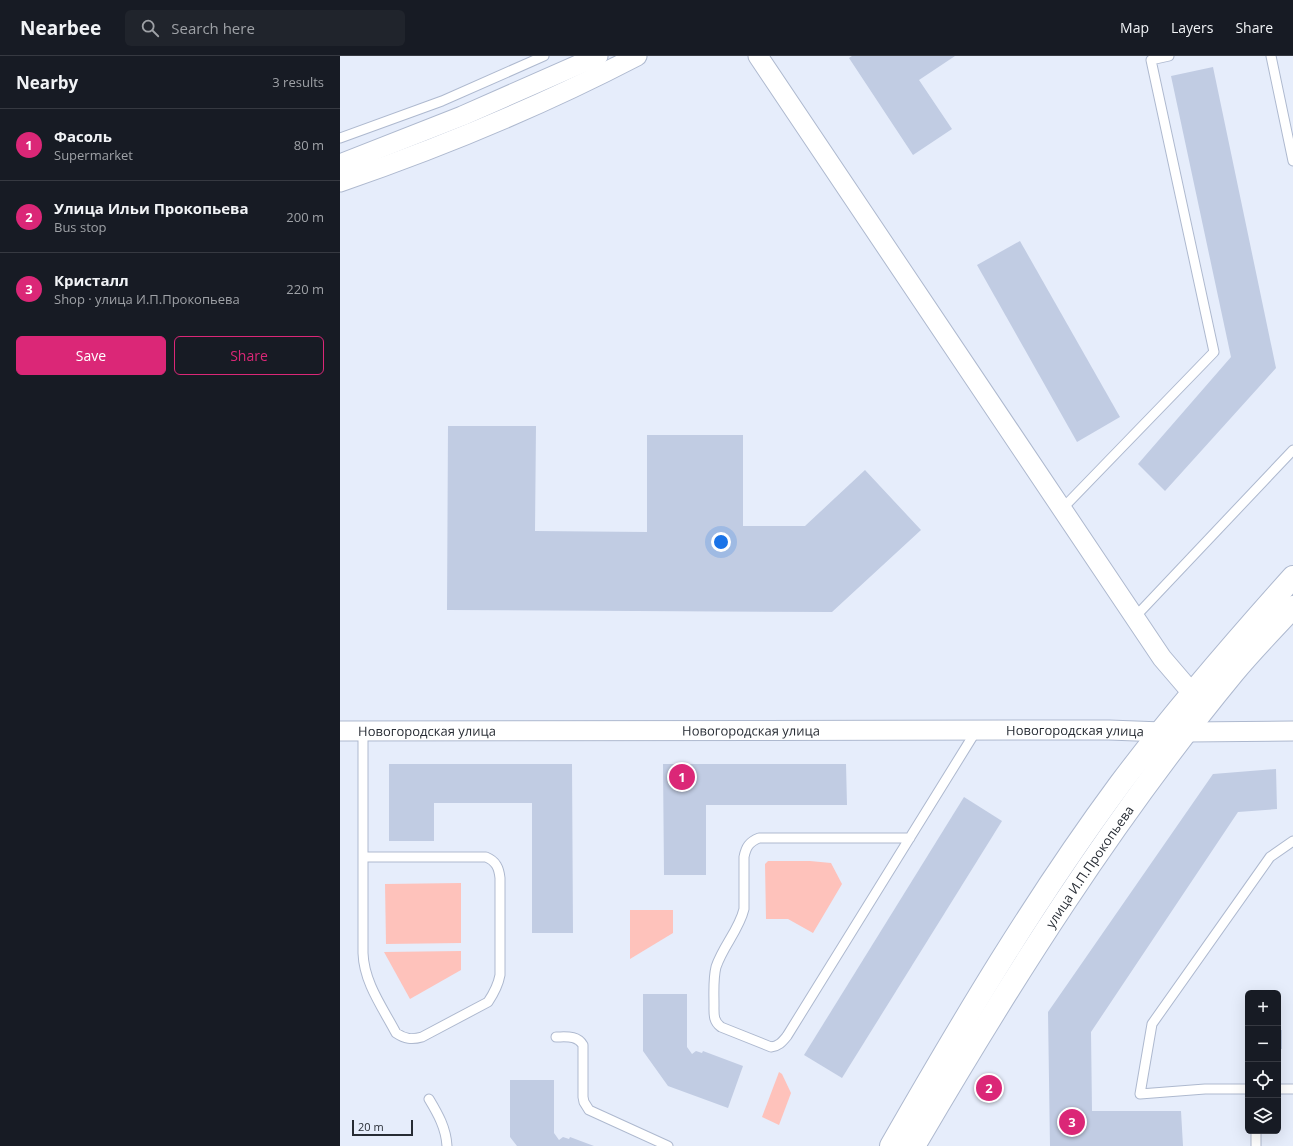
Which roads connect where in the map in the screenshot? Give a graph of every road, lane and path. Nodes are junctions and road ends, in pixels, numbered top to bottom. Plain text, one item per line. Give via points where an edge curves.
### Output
1 (544, 56) edge
2 (598, 56) edge
3 (637, 56) edge
4 (758, 56) edge
5 (1169, 56) edge
6 (1271, 56) edge
7 (340, 138) edge
8 (1293, 161) edge
9 (340, 164) edge
10 (340, 182) edge
11 (1293, 450) edge
12 (1062, 508) junction
13 (1293, 576) edge
14 (1293, 607) edge
15 (1135, 617) junction
16 (1199, 700) junction
17 (1236, 730) junction
18 (340, 731) edge
19 (363, 731) junction
20 (976, 731) junction
21 (1293, 731) edge
22 (1162, 732) junction
23 (1187, 732) junction
24 (910, 838) junction
25 (1293, 841) edge
26 (362, 857) junction
27 (556, 1037) dead end
28 (1245, 1089) edge
29 (1281, 1089) edge
30 (1293, 1089) edge
31 (429, 1099) dead end
32 (1256, 1134) edge
33 (447, 1146) edge
34 (668, 1146) edge
35 (891, 1146) edge
36 (914, 1146) edge
37 (1256, 1146) edge

1 - 7 lane via 442,101
2 - 9 street via 462,116
3 - 10 street via 494,124
4 - 12 street
5 - 12 lane via 1151,60 1214,352
6 - 8 lane
11 - 15 lane
12 - 15 street
13 - 16 street, улица И.П.Прокопьева via 1218,660
14 - 16 street, улица И.П.Прокопьева via 1234,672
15 - 16 street via 1162,658
16 - 17 street via 1225,726
16 - 22 street, улица И.П.Прокопьева
16 - 23 street, улица И.П.Прокопьева
17 - 21 street
17 - 23 street
18 - 19 street, Новогородская улица
19 - 20 street, Новогородская улица
19 - 26 lane
20 - 22 street, Новогородская улица
20 - 24 lane
22 - 23 street
22 - 35 street, улица И.П.Прокопьева via 1066,861 998,966
23 - 36 street, улица И.П.Прокопьева via 1124,816 1036,944
24 - 24 lane via 759,838 749,844 744,858 743,914 718,962 714,976 714,1016 718,1024 771,1047 782,1043
25 - 28 lane via 1270,857 1152,1024 1140,1094
26 - 26 lane via 486,857 496,864 500,878 500,976 496,990 488,1002 422,1037 408,1039 396,1033 364,969
27 - 34 lane via 579,1039 583,1045 583,1097 589,1110
29 - 30 lane
31 - 33 lane via 443,1124
32 - 37 lane

